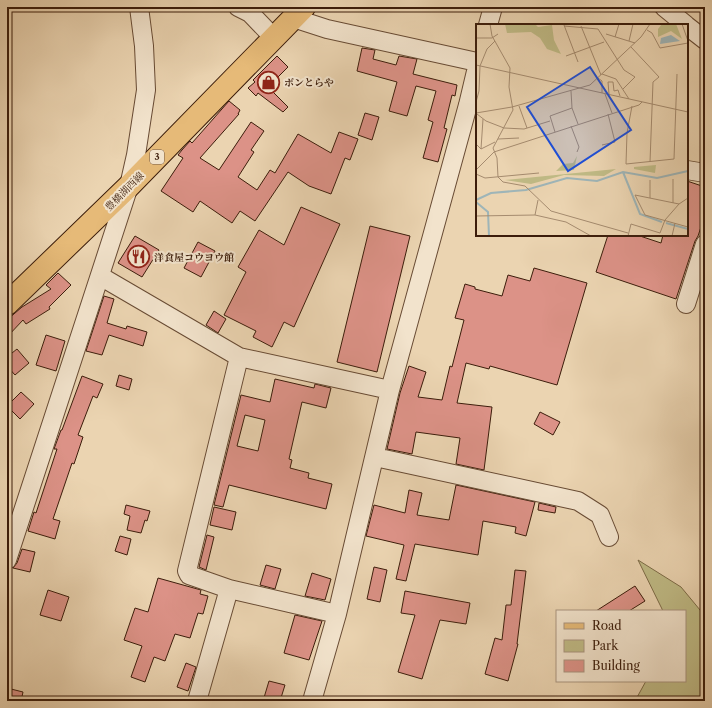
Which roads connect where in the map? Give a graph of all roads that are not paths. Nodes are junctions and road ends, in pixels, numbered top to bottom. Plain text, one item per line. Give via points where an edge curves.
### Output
1 (139, 7) edge
2 (238, 7) edge
3 (493, 7) edge
4 (664, 7) edge
5 (299, 13) edge
6 (488, 24) edge
7 (686, 24) edge
8 (688, 26) edge
9 (274, 38) junction
10 (705, 40) edge
11 (476, 62) edge
12 (476, 77) edge
13 (473, 106) edge
14 (688, 170) edge
15 (705, 173) edge
16 (129, 186) junction
17 (705, 244) edge
18 (100, 276) junction
19 (7, 304) edge
20 (686, 304) dead end
21 (239, 357) junction
22 (390, 390) junction
23 (375, 457) junction
24 (609, 536) dead end
25 (7, 560) edge
26 (229, 589) junction
27 (337, 614) junction
28 (197, 701) edge
29 (312, 701) edge

1 - 16 street via 146,90
2 - 9 street via 250,13
3 - 6 street
4 - 7 street
5 - 9 main road, 豊橋湖西線 / 3
5 - 11 street via 327,30
8 - 10 street
9 - 16 main road, 豊橋湖西線 / 3
12 - 13 street
13 - 22 street
14 - 15 street
16 - 18 street
16 - 19 main road, 豊橋湖西線 / 3
17 - 20 street
18 - 21 street
18 - 25 street
21 - 22 street
21 - 26 street via 187,571 189,575
22 - 23 street
23 - 24 street via 578,500 600,515
23 - 27 street
26 - 27 street
26 - 28 street
27 - 29 street

